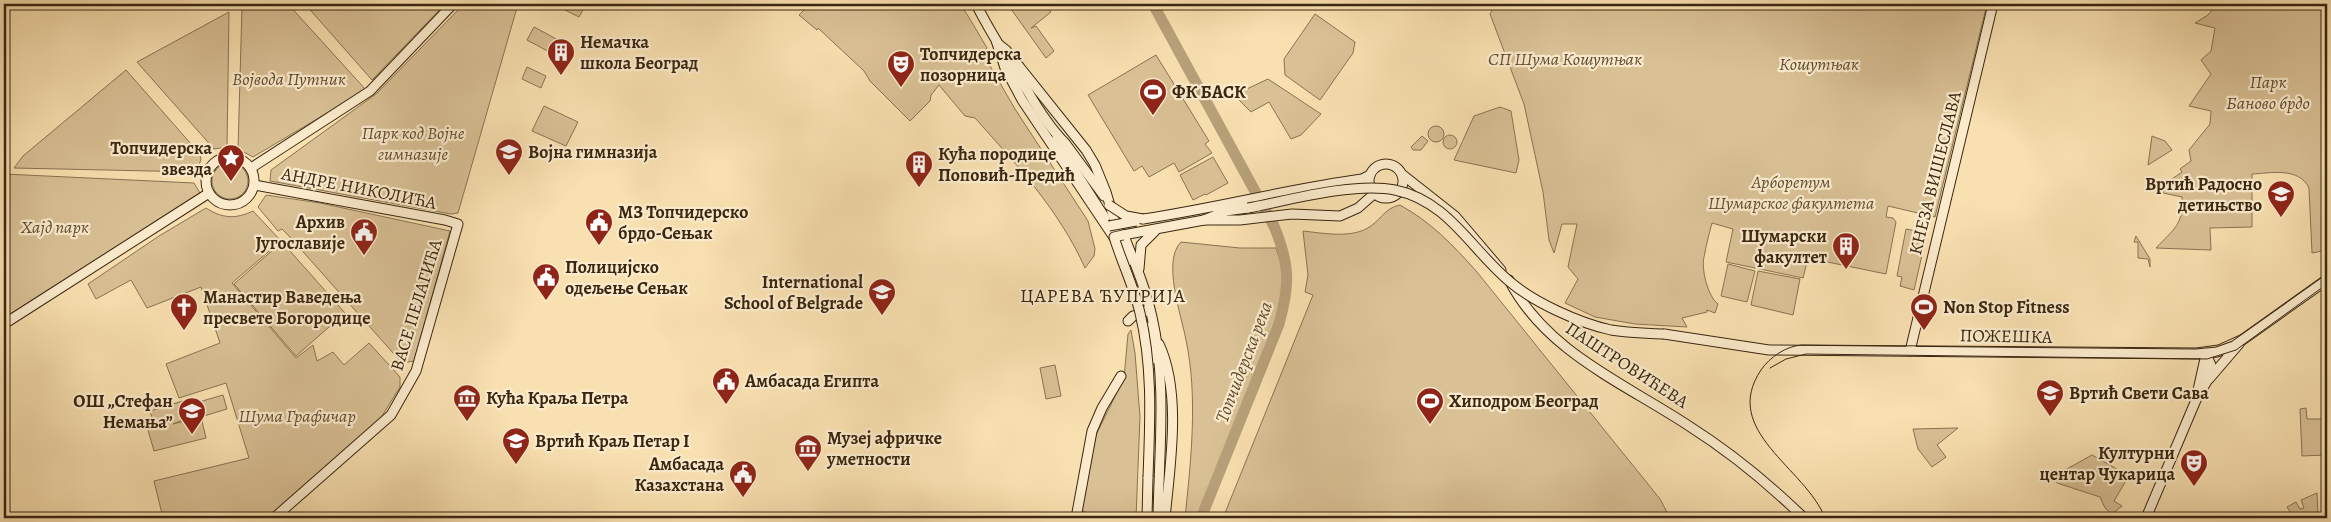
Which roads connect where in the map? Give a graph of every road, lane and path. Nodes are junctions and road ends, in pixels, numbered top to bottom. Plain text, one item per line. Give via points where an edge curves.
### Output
1 (453, 4) edge
2 (976, 4) edge
3 (1993, 4) edge
4 (997, 43) junction
5 (1057, 137) junction
6 (251, 168) junction
7 (1370, 175) junction
8 (1403, 175) junction
9 (254, 185) junction
10 (209, 192) junction
11 (1399, 192) junction
12 (1375, 194) junction
13 (1432, 197) junction
14 (1109, 205) junction
15 (1200, 211) junction
16 (1224, 212) junction
17 (1143, 219) junction
18 (1204, 220) junction
19 (458, 224) joint
20 (1114, 225) junction
21 (1156, 230) junction
22 (1119, 236) junction
23 (1123, 251) junction
24 (1138, 272) junction
25 (2327, 280) edge
26 (1144, 318) junction
27 (1128, 321) dead end
28 (4, 324) edge
29 (1155, 335) junction
30 (2243, 340) junction
31 (1910, 351) junction
32 (2206, 354) junction
33 (1121, 376) dead end
34 (2207, 381) junction
35 (2196, 400) junction
36 (274, 518) edge
37 (1076, 518) edge
38 (1147, 518) edge
39 (1154, 518) edge
40 (1158, 518) edge
41 (1166, 518) edge
42 (1804, 518) edge
43 (2146, 518) edge

1 - 6 main road via 370,91
2 - 4 main road
3 - 31 main road, КНЕЗА ВИШЕСЛАВА
4 - 5 main road
4 - 23 main road via 1005,68 1022,100
4 - 23 main road via 1092,158 1103,183
5 - 14 main road via 1065,142
5 - 20 main road via 1059,146
6 - 9 main road
6 - 10 main road via 234,156 215,161 207,173
7 - 8 main road via 1386,164 1396,167
7 - 12 main road
7 - 15 main road
8 - 11 main road
8 - 13 main road, ПАШТРОВИЋЕВА
9 - 10 main road via 248,197 234,205 220,203
9 - 19 main road, АНДРЕ НИКОЛИЋА
10 - 28 main road
11 - 12 main road via 1389,198
11 - 13 main road, ПАШТРОВИЋЕВА via 1413,190
12 - 18 main road via 1354,210 1330,216 1292,214
13 - 42 main road, ПАШТРОВИЋЕВА via 1478,241 1506,276 1525,308 1560,344 1715,444
14 - 17 main road, bridge via 1126,216
14 - 20 main road, bridge
15 - 16 main road
15 - 17 main road
16 - 18 main road
16 - 31 main road, ПОЖЕШКА, bridge via 1362,188 1404,192 1443,212 1502,274 1529,295 1600,327 1769,350
17 - 20 main road, bridge
18 - 21 main road
19 - 36 main road, ВАСЕ ПЕЛАГИЋА via 416,370 391,415
20 - 22 main road, bridge
21 - 22 main road
21 - 24 main road via 1141,245
22 - 24 main road
22 - 38 main road, bridge via 1148,358
23 - 26 main road
24 - 29 main road
25 - 30 main road, ПОЖЕШКА
26 - 27 main road via 1134,316
26 - 39 main road via 1156,392
29 - 40 main road via 1160,403
29 - 41 main road via 1166,361 1171,406
30 - 32 main road, ПОЖЕШКА
30 - 34 main road
31 - 32 main road, ПОЖЕШКА
32 - 34 main road via 2211,364
32 - 35 main road
33 - 37 main road via 1092,431
34 - 35 main road
35 - 43 main road

